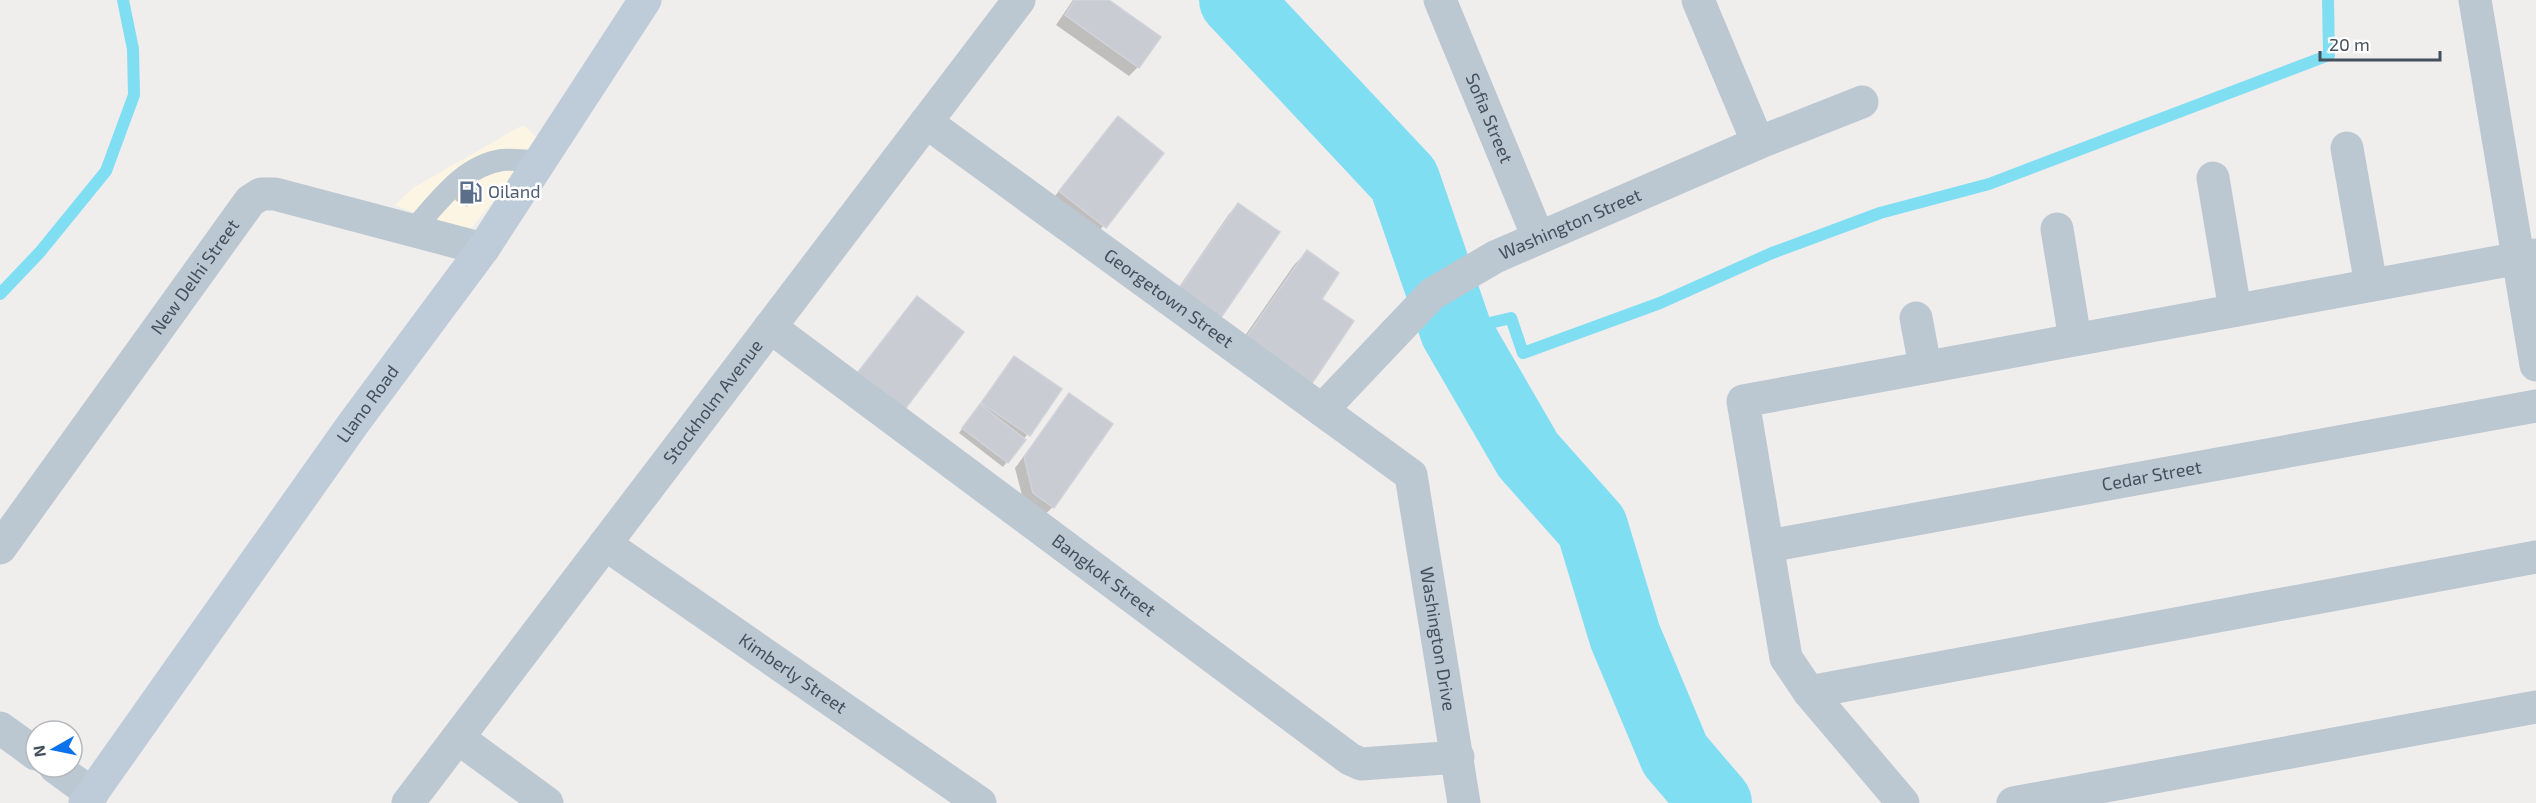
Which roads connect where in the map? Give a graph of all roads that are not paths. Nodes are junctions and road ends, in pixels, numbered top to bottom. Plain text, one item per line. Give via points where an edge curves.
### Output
1 (645, 0) edge
2 (1019, 0) edge
3 (1440, 0) edge
4 (1698, 0) edge
5 (2475, 0) edge
6 (1862, 102) dead end
7 (926, 123) junction
8 (1758, 143) junction
9 (2347, 148) dead end
10 (540, 161) junction
11 (2213, 178) dead end
12 (2057, 229) dead end
13 (412, 231) junction
14 (1538, 237) junction
15 (483, 249) junction
16 (2527, 257) edge
17 (2371, 285) junction
18 (2235, 310) junction
19 (1916, 318) dead end
20 (770, 327) junction
21 (2075, 339) junction
22 (2536, 365) edge
23 (1925, 366) junction
24 (2536, 406) edge
25 (1322, 410) junction
26 (1411, 475) joint
27 (605, 544) junction
28 (1768, 546) junction
29 (0, 548) edge
30 (2536, 556) edge
31 (1809, 692) junction
32 (2536, 707) edge
33 (0, 728) edge
34 (458, 738) junction
35 (24, 745) edge
36 (1458, 757) junction
37 (69, 779) edge
38 (94, 800) edge
39 (408, 803) edge
40 (547, 803) edge
41 (980, 803) edge
42 (1464, 803) edge
43 (1903, 803) edge
44 (2013, 803) edge

1 - 10 main road, Llano Road
2 - 7 street, Stockholm Avenue
3 - 14 street, Sofia Street
4 - 8 street
5 - 16 street
6 - 8 street, Washington Street
7 - 20 street, Stockholm Avenue
7 - 25 street, Georgetown Street
8 - 14 street, Washington Street
9 - 17 street
10 - 13 lane via 503,160 482,165 463,176
10 - 15 main road, Llano Road
11 - 18 street
12 - 21 street
13 - 15 street, New Delhi Street
13 - 29 street, New Delhi Street via 275,194 261,194 250,201
14 - 25 street, Washington Street via 1432,294
15 - 38 main road, Llano Road via 353,424
16 - 17 street
16 - 22 street
17 - 18 street
18 - 21 street
19 - 23 street
20 - 27 street, Stockholm Avenue
20 - 36 street, Bangkok Street via 1350,759 1368,764
21 - 23 street
23 - 28 street via 1743,401
24 - 28 street, Cedar Street
25 - 26 street, Georgetown Street
26 - 36 street, Washington Drive
27 - 34 street, Stockholm Avenue
27 - 41 street, Kimberly Street
28 - 31 street via 1786,658
30 - 31 street
31 - 43 street
32 - 44 street
33 - 35 street
34 - 39 street, Stockholm Avenue
34 - 40 street
36 - 42 street, Washington Drive
37 - 38 street

